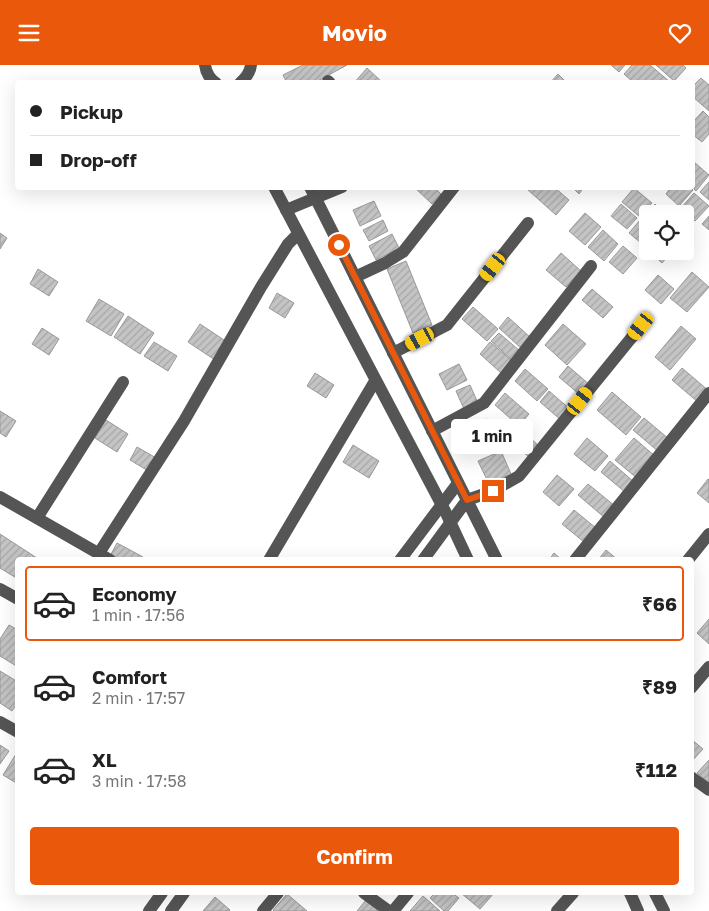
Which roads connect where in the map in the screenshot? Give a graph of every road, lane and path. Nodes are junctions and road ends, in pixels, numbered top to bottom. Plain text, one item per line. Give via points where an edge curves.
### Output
1 (205, 65) edge
2 (251, 67) edge
3 (213, 80) edge
4 (243, 80) edge
5 (256, 80) edge
6 (276, 190) edge
7 (327, 190) edge
8 (452, 190) edge
9 (312, 193) edge
10 (286, 210) junction
11 (528, 223) dead end
12 (298, 234) junction
13 (590, 266) dead end
14 (354, 277) junction
15 (641, 326) dead end
16 (393, 353) junction
17 (376, 381) junction
18 (123, 382) dead end
19 (709, 393) edge
20 (432, 431) junction
21 (458, 483) junction
22 (0, 497) edge
23 (467, 500) junction
24 (441, 505) junction
25 (38, 518) junction
26 (450, 523) junction
27 (709, 534) edge
28 (99, 553) junction
29 (105, 557) edge
30 (271, 557) edge
31 (402, 557) edge
32 (425, 557) edge
33 (467, 557) edge
34 (496, 557) edge
35 (577, 557) edge
36 (690, 557) edge
37 (0, 589) edge
38 (15, 597) edge
39 (709, 667) edge
40 (694, 684) edge
41 (0, 722) edge
42 (15, 730) edge
43 (694, 779) edge
44 (709, 790) edge
45 (161, 895) edge
46 (183, 895) edge
47 (276, 895) edge
48 (367, 895) edge
49 (406, 895) edge
50 (571, 895) edge
51 (631, 895) edge
52 (656, 895) edge
53 (149, 911) edge
54 (171, 911) edge
55 (263, 911) edge
56 (389, 911) edge
57 (393, 911) edge
58 (557, 911) edge
59 (638, 911) edge
60 (664, 911) edge

1 - 3 street
2 - 4 street
2 - 5 street
6 - 10 street
7 - 9 street
8 - 14 street via 403,251
9 - 10 street
9 - 14 street
10 - 12 street
11 - 16 street via 447,325
12 - 17 street
12 - 28 street via 261,287 184,421
13 - 20 street via 484,403
14 - 16 street
15 - 23 street via 519,476 493,491
16 - 20 street
17 - 24 street
17 - 30 street
18 - 25 street
19 - 35 street
20 - 21 street
21 - 23 street
21 - 24 street
22 - 25 street
23 - 26 street
23 - 34 street
24 - 26 street
24 - 31 street
25 - 28 street
26 - 32 street
26 - 33 street
27 - 36 street
28 - 29 street
37 - 38 street
39 - 40 street
41 - 42 street
43 - 44 street
45 - 53 street
46 - 54 street
47 - 55 street
48 - 56 street
49 - 57 street
50 - 58 street
51 - 59 street
52 - 60 street

